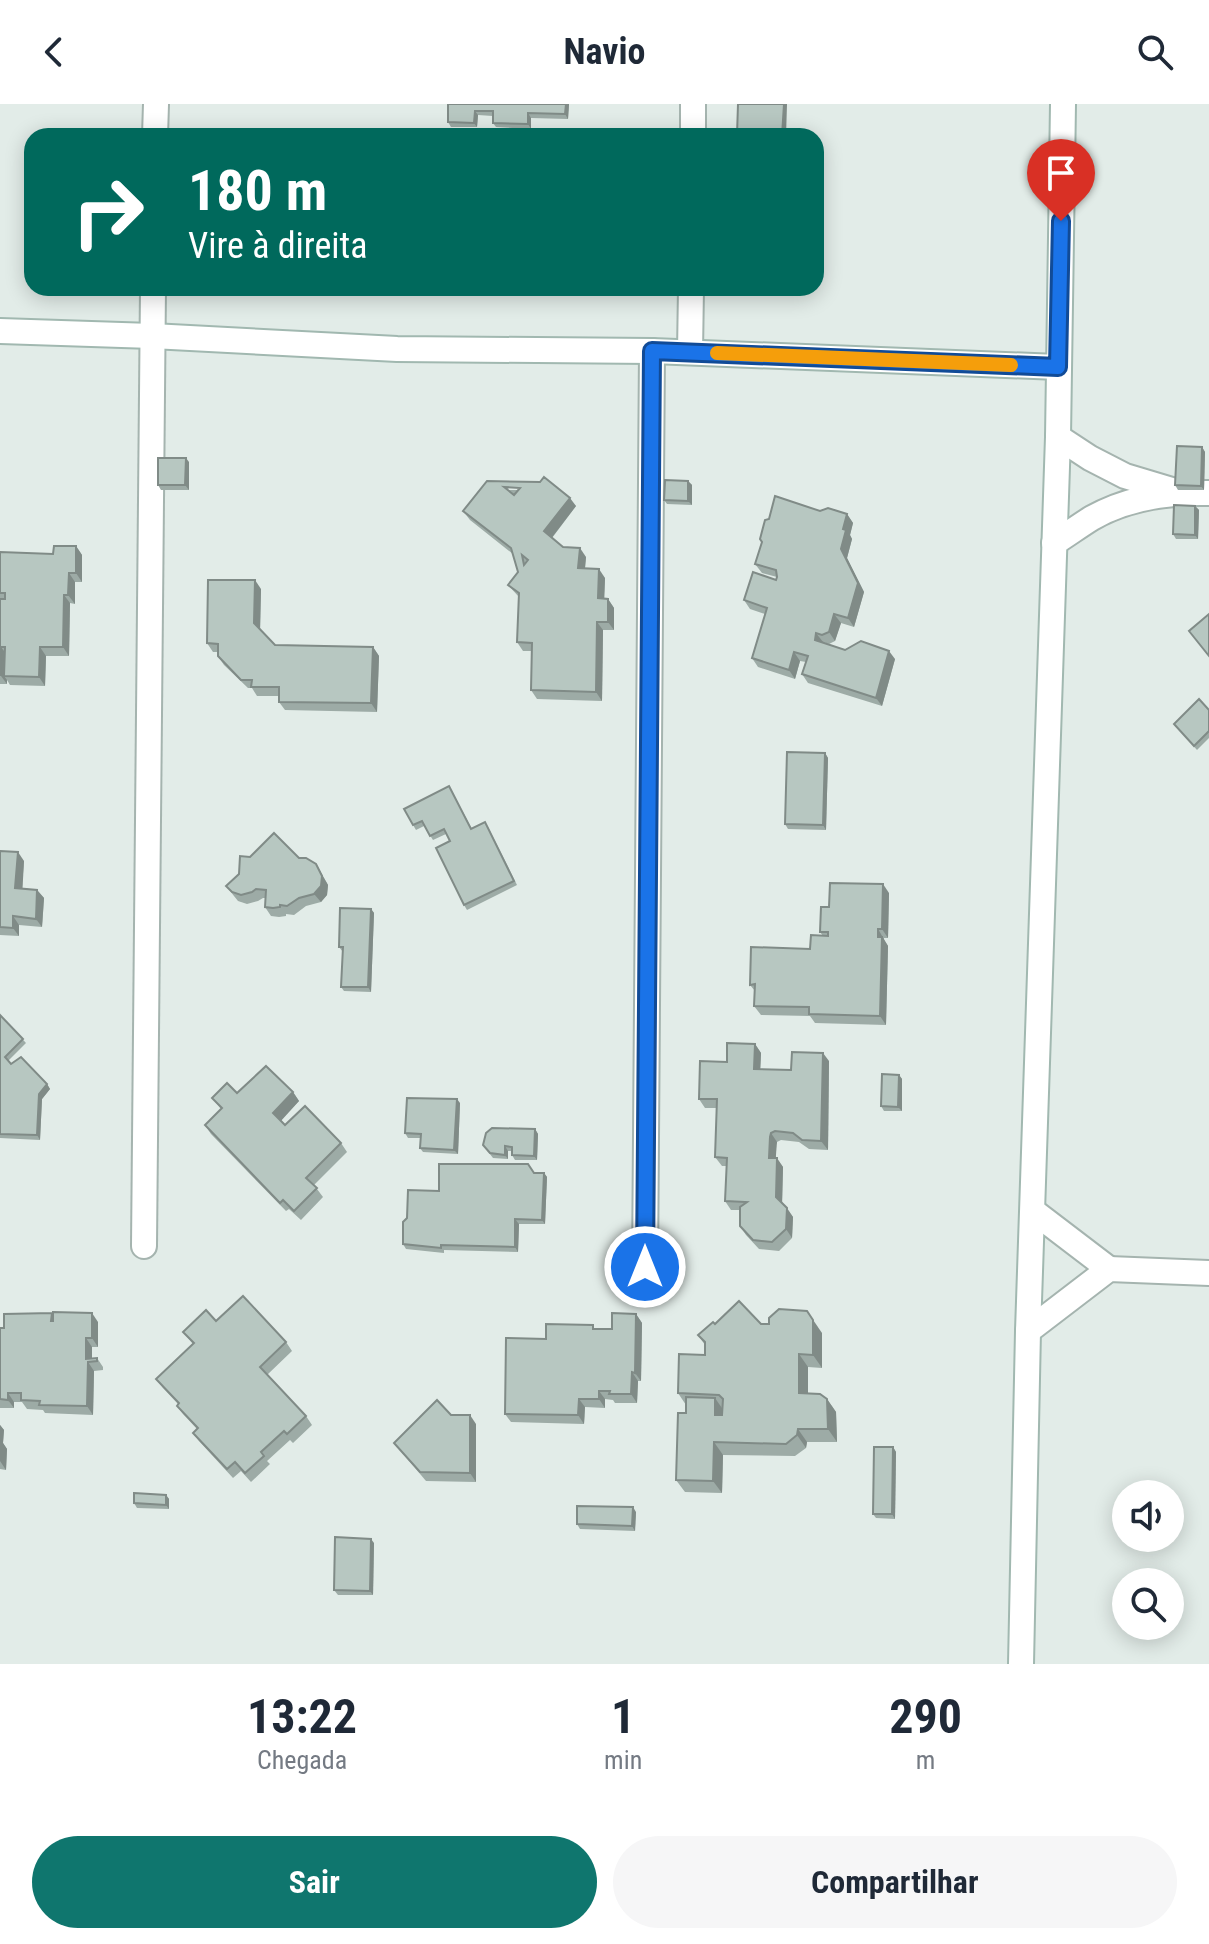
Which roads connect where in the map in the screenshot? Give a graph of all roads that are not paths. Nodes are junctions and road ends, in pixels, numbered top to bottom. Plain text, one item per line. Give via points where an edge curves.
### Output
1 (156, 104) edge
2 (693, 104) edge
3 (1063, 104) edge
4 (155, 128) edge
5 (693, 128) edge
6 (153, 296) edge
7 (691, 296) edge
8 (0, 331) edge
9 (152, 336) junction
10 (652, 351) junction
11 (690, 352) junction
12 (1058, 367) junction
13 (1058, 437) junction
14 (1179, 493) junction
15 (1209, 493) edge
16 (1054, 543) junction
17 (1033, 1211) junction
18 (144, 1246) dead end
19 (645, 1267) dead end
20 (1109, 1269) junction
21 (1209, 1273) edge
22 (1028, 1331) junction
23 (1021, 1664) edge

1 - 4 street
2 - 5 street
3 - 12 street
6 - 9 street
7 - 11 street
8 - 9 street
9 - 10 street via 397,349
9 - 18 street
10 - 11 street
10 - 19 street
11 - 12 street
12 - 13 street
13 - 14 street via 1125,476
13 - 16 street
14 - 15 street
14 - 16 street via 1131,501
16 - 17 street
17 - 20 street
17 - 22 street
20 - 21 street
20 - 22 street
22 - 23 street

